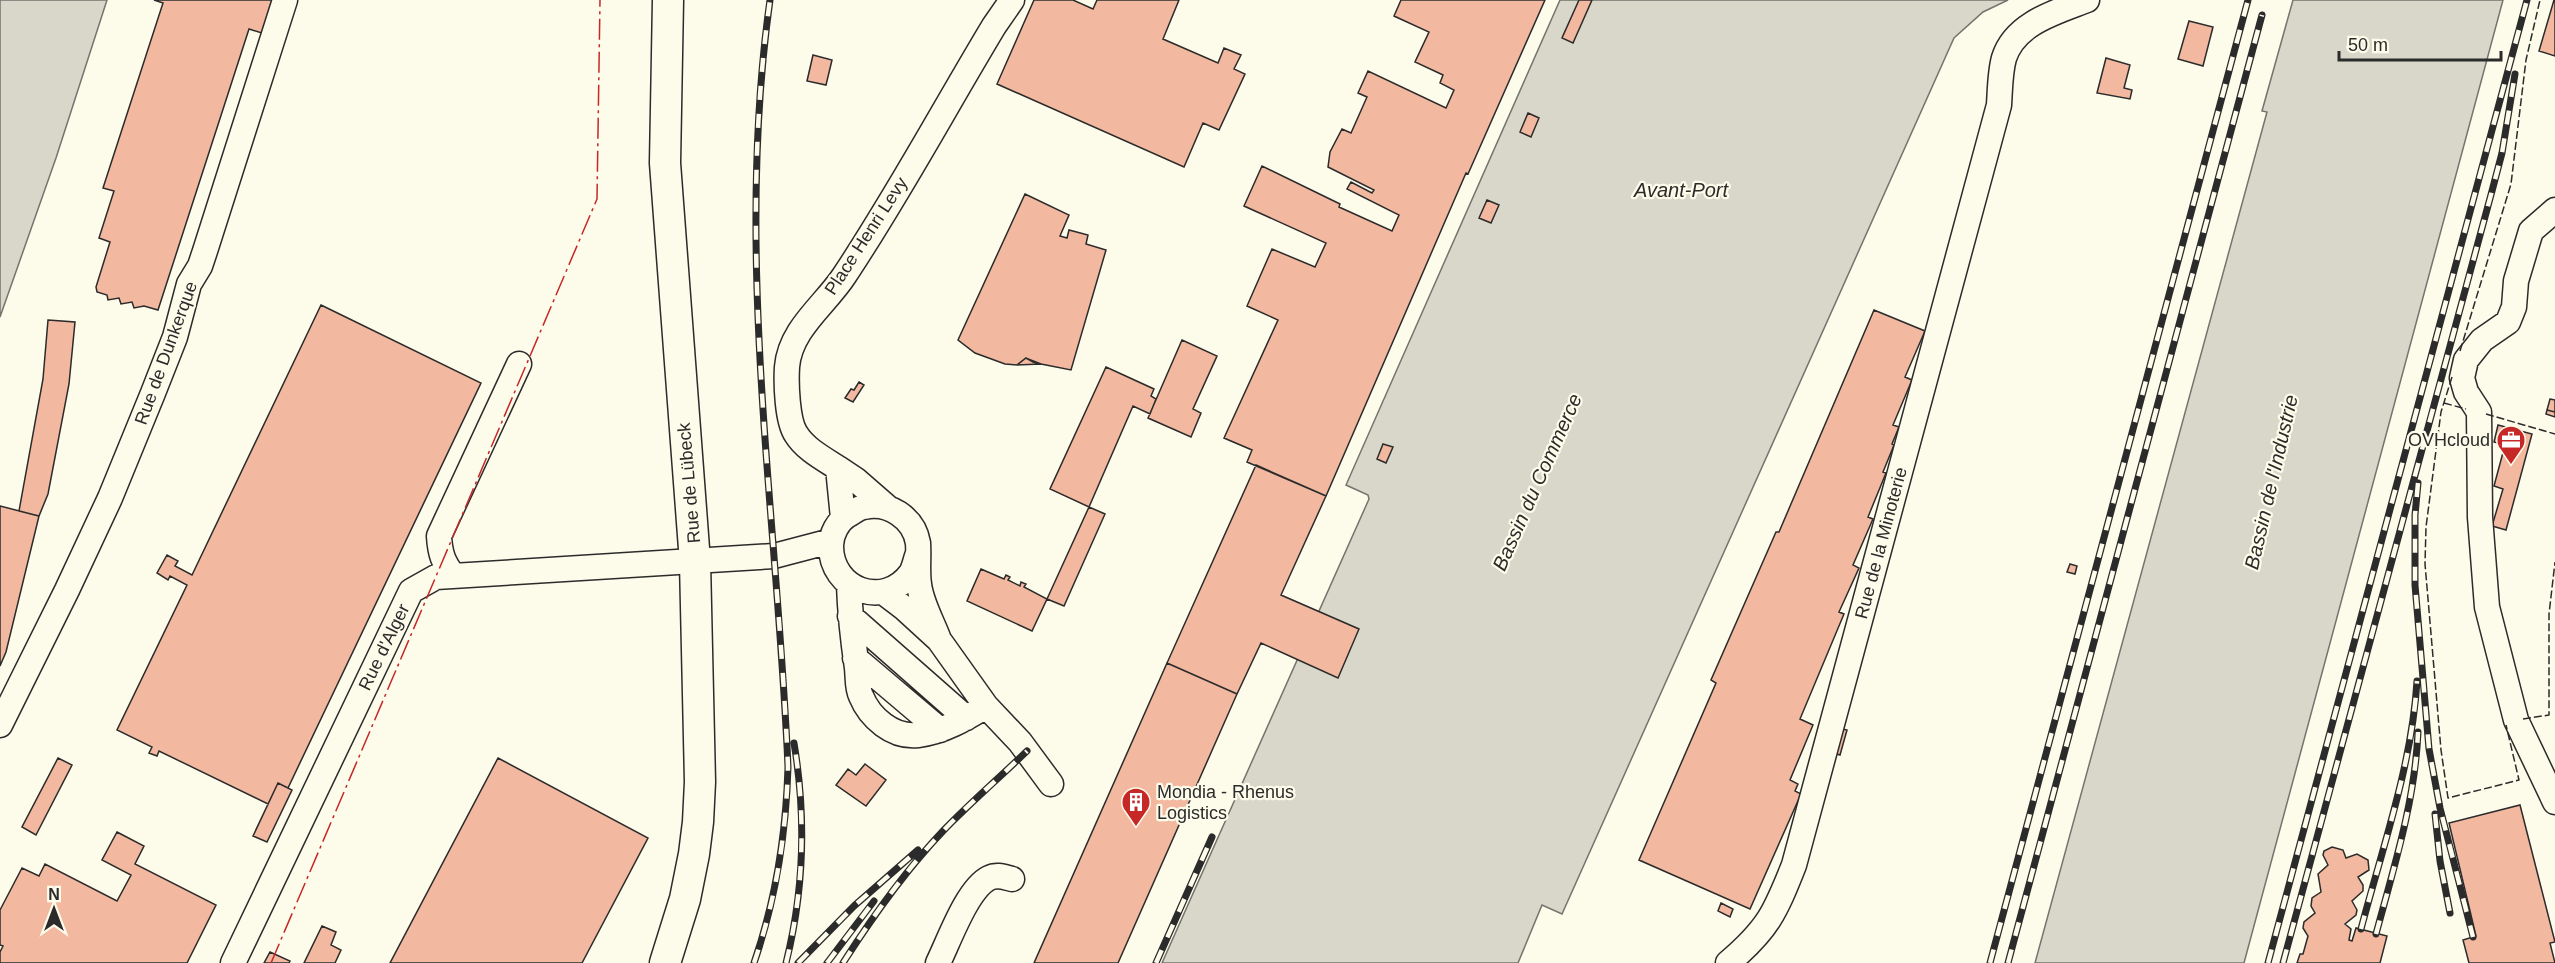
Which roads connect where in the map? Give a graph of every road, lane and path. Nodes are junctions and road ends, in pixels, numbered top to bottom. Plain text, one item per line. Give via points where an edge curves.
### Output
1 (285, 0) edge
2 (668, 0) edge
3 (1012, 0) edge
4 (2087, 0) edge
5 (2555, 210) edge
6 (519, 364) dead end
7 (838, 468) junction
8 (887, 507) junction
9 (843, 518) junction
10 (831, 542) junction
11 (774, 556) junction
12 (917, 556) junction
13 (695, 562) junction
14 (454, 576) junction
15 (843, 579) junction
16 (883, 592) junction
17 (850, 615) junction
18 (939, 640) junction
19 (855, 658) junction
20 (976, 712) junction
21 (0, 725) edge
22 (940, 729) junction
23 (1051, 784) dead end
24 (2555, 802) edge
25 (1012, 879) dead end
26 (233, 963) edge
27 (664, 963) edge
28 (938, 963) edge
29 (1728, 963) edge

1 - 21 street, Rue de Dunkerque via 205,251 189,284 175,337 153,393 77,570
2 - 13 main road, Rue de Lübeck via 665,164
3 - 7 street, Place Henri Levy via 843,278 791,347 787,377 795,433
4 - 29 street, Rue de la Minoterie via 2039,19 2016,37 2004,58 1999,105 1794,866 1775,913 1757,937
5 - 24 street via 2531,231 2508,322 2482,340 2466,360 2462,378 2479,412 2480,517 2487,607 2516,720
6 - 14 street via 439,536 440,552
7 - 8 street, Place Henri Levy
7 - 9 street
8 - 9 street via 863,507
8 - 12 street via 899,512 912,527 918,542
9 - 10 street
10 - 11 street
10 - 15 street via 831,558
11 - 13 street, Rue d'Alger
11 - 15 street via 821,565
12 - 16 street via 905,579
12 - 18 street via 919,586
13 - 14 street, Rue d'Alger
13 - 27 main road, Rue de Lübeck via 698,822 685,898
14 - 26 street, Rue d'Alger via 435,577 411,591
15 - 16 street via 865,592
15 - 17 street
16 - 18 street
17 - 19 street
17 - 20 street
18 - 20 street
19 - 22 street
19 - 22 street via 860,695 874,717 902,735
20 - 22 street
20 - 23 street via 1020,742
25 - 28 street via 988,878 973,892

